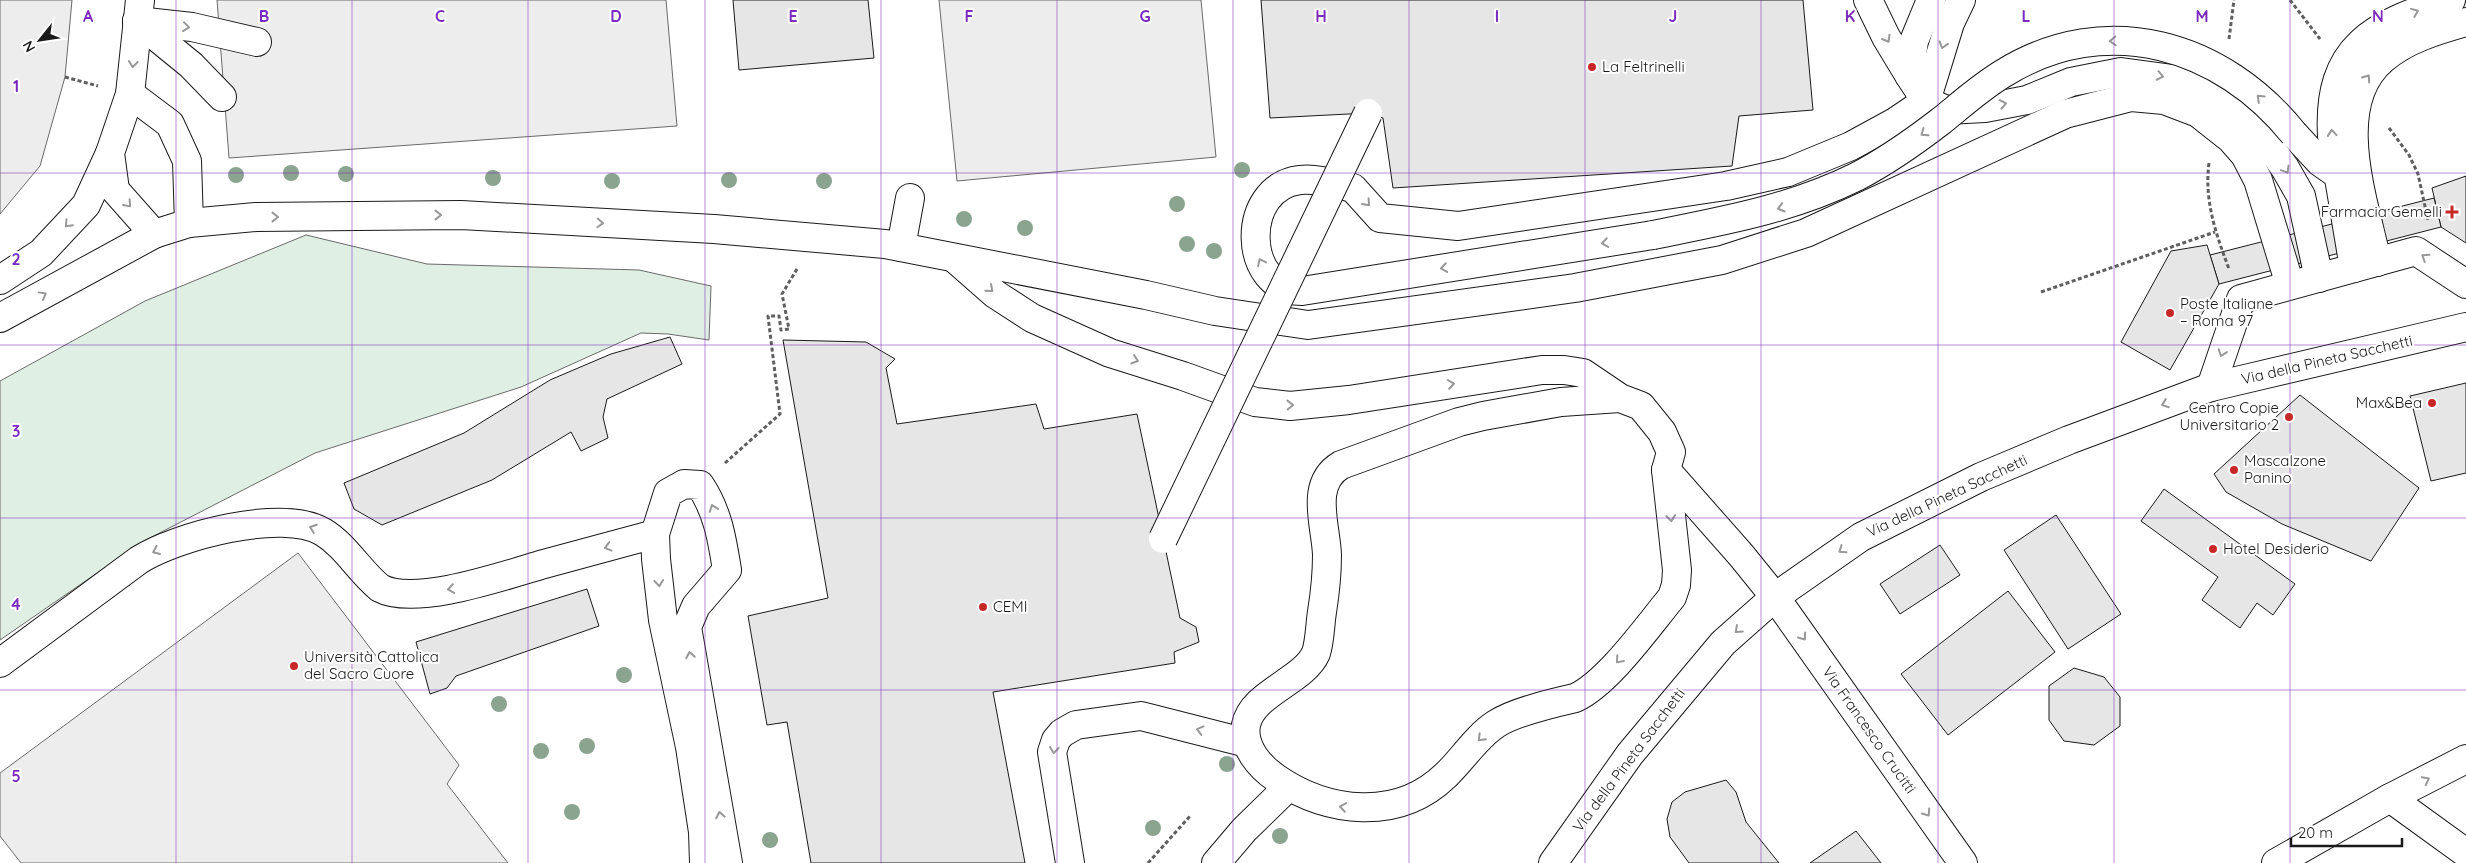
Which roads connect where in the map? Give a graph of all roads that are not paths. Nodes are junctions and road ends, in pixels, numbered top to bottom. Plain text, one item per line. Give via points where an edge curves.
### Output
1 (1868, 0) edge
2 (1932, 0) edge
3 (1961, 0) edge
4 (2450, 0) edge
5 (139, 11) edge
6 (2466, 22) edge
7 (257, 42) dead end
8 (1909, 76) junction
9 (130, 94) junction
10 (222, 97) dead end
11 (1926, 100) junction
12 (1368, 113) dead end
13 (110, 153) junction
14 (2346, 167) junction
15 (2301, 196) junction
16 (910, 198) dead end
17 (189, 223) junction
18 (154, 234) junction
19 (901, 247) junction
20 (953, 256) junction
21 (2366, 265) junction
22 (2319, 278) junction
23 (0, 280) edge
24 (2466, 284) edge
25 (2290, 286) junction
26 (0, 318) edge
27 (2466, 327) edge
28 (2211, 387) junction
29 (1620, 398) junction
30 (1666, 470) junction
31 (655, 534) junction
32 (1163, 539) dead end
33 (1774, 597) junction
34 (0, 662) edge
35 (1247, 743) junction
36 (2466, 759) edge
37 (1288, 786) junction
38 (2390, 798) junction
39 (2466, 853) edge
40 (704, 863) edge
41 (728, 863) edge
42 (1070, 863) edge
43 (1216, 863) edge
44 (1553, 863) edge
45 (1963, 863) edge
46 (2276, 863) edge

1 -> 8 main road
2 - 8 main road via 1914,41
3 -> 11 main road via 1950,23
14 -> 4 main road via 2330,114 2333,89 2342,67 2356,48 2382,26
5 -> 7 main road via 192,28
5 -> 9 main road
5 - 10 main road
14 -> 6 main road via 2354,111 2362,86 2371,72 2382,59 2400,48 2438,30
8 - 11 main road
9 - 13 main road
9 - 17 main road via 170,124 187,161
14 -> 11 main road, bridge via 2320,162 2259,96 2210,63 2166,47 2116,40 2080,44 2029,59 2006,72 1891,156 1857,176 1795,203 1756,214 1653,235 1302,291 1288,288 1267,273 1260,263 1254,237 1257,218 1267,198 1293,182 1312,180 1353,188 1380,218 1458,226 1726,186 1788,172 1851,146 1896,122
11 -> 15 main road via 1946,110 1985,108 2028,100 2071,82 2121,72 2173,79 2240,111 2270,146
12 - 32 main road, bridge
13 -> 18 main road via 116,190
13 -> 23 main road via 86,205 41,253
14 - 15 main road
14 - 21 main road
15 - 22 main road
16 - 19 main road
17 - 18 main road
17 -> 19 main road via 256,217 461,215 714,229
26 -> 18 main road
19 - 20 main road
20 - 25 main road via 1215,311 1308,325 1575,288 1722,260 1806,233 2065,114 2131,97 2164,100 2198,113 2232,139 2258,180
20 -> 29 main road via 995,294 1032,318 1110,352 1255,402 1290,406 1310,404 1542,370 1564,370 1592,378
21 - 22 main road
24 -> 21 main road via 2416,251
22 - 25 main road
25 -> 28 main road via 2241,299
27 - 28 main road, Via della Pineta Sacchetti
28 -> 33 main road, Via della Pineta Sacchetti via 2069,440 1945,494 1861,537
29 - 30 main road via 1641,406 1662,432 1672,452
29 - 35 main road via 1561,402 1459,422 1333,470 1324,483 1322,496 1326,578 1315,654 1305,668 1253,711 1246,725
30 - 33 main road, Via Francesco Crucitti
30 -> 37 main road via 1677,570 1675,590 1593,688 1575,698 1497,723 1437,783 1408,800 1366,808 1342,807 1310,798
31 -> 34 main road via 455,588 409,594 380,588 334,540 312,527 291,523 268,524 207,532 139,560
31 -> 40 main road via 663,620 690,747 703,832
41 -> 31 main road via 687,627 696,606 727,570 721,532 711,502 700,485 684,484 668,493
33 -> 44 main road, Via della Pineta Sacchetti via 1723,643 1680,691 1630,754
33 -> 45 main road, Via Francesco Crucitti
35 - 37 main road via 1264,769
35 -> 42 main road via 1141,716 1084,722 1066,730 1056,740 1052,752
38 -> 36 main road
37 - 43 main road
38 - 39 main road
38 - 46 main road

